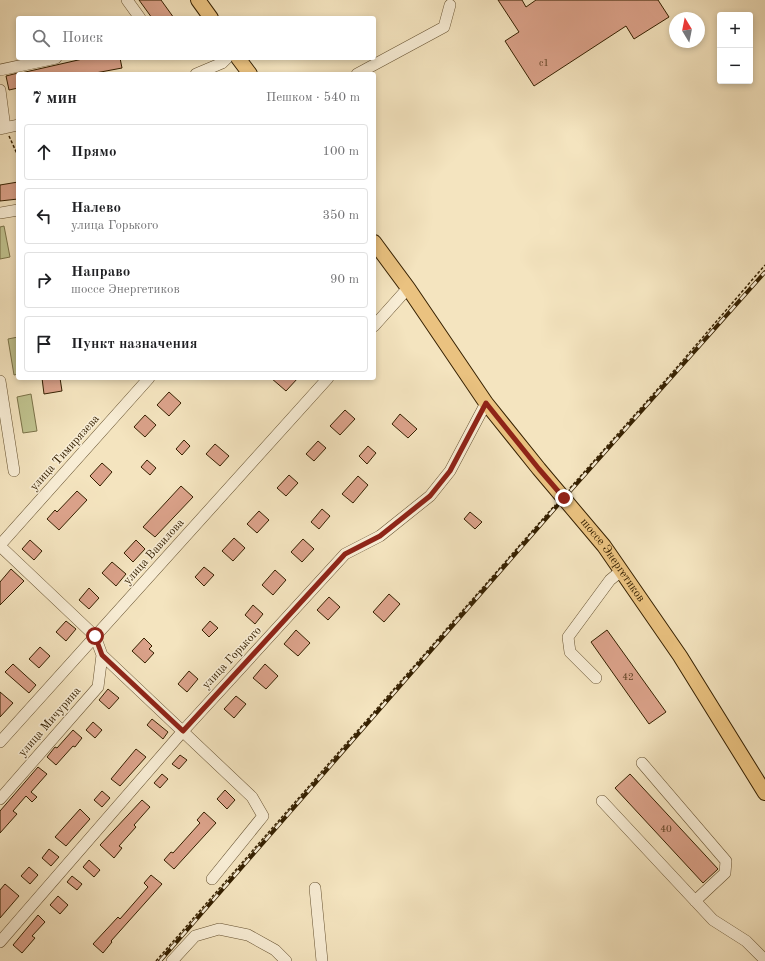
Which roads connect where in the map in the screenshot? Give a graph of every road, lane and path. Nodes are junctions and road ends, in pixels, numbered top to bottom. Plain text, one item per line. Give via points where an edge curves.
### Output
1 (127, 0) edge
2 (198, 0) edge
3 (450, 5) dead end
4 (139, 16) edge
5 (210, 16) edge
6 (47, 60) edge
7 (225, 60) edge
8 (240, 60) edge
9 (0, 70) edge
10 (201, 72) edge
11 (248, 72) edge
12 (360, 72) edge
13 (0, 90) edge
14 (16, 125) edge
15 (2, 128) edge
16 (16, 152) edge
17 (16, 210) edge
18 (0, 213) edge
19 (376, 245) edge
20 (765, 265) edge
21 (408, 288) junction
22 (376, 324) edge
23 (147, 380) edge
24 (326, 380) edge
25 (0, 384) edge
26 (486, 403) junction
27 (14, 471) dead end
28 (562, 496) junction
29 (0, 546) edge
30 (621, 571) junction
31 (95, 636) junction
32 (102, 655) junction
33 (596, 678) dead end
34 (183, 731) junction
35 (0, 742) edge
36 (642, 763) dead end
37 (765, 793) edge
38 (0, 799) edge
39 (602, 801) dead end
40 (212, 879) dead end
41 (315, 888) dead end
42 (696, 901) junction
43 (0, 942) edge
44 (765, 960) edge
45 (156, 961) edge
46 (172, 961) edge
47 (286, 961) edge
48 (322, 961) edge

1 - 4 street
2 - 5 main road
3 - 12 street via 444,27
6 - 9 street
7 - 10 street
8 - 11 main road
13 - 15 street
14 - 15 street
15 - 16 path
17 - 18 street
19 - 21 main road, шоссе Энергетиков
20 - 28 path
21 - 22 street
21 - 26 main road, шоссе Энергетиков
23 - 29 street, улица Тимирязева
24 - 31 street, улица Вавилова
25 - 27 street
26 - 28 main road, шоссе Энергетиков
26 - 34 street, улица Горького via 450,471 430,496 380,536 345,554
28 - 30 main road, шоссе Энергетиков via 604,546
28 - 45 path
29 - 31 street
30 - 33 street via 610,580 568,637 570,652
30 - 37 main road, шоссе Энергетиков via 680,656
31 - 32 street
31 - 35 street, улица Вавилова
32 - 34 street
32 - 38 street, улица Мичурина via 98,687
34 - 40 street via 252,797 263,816
34 - 43 street, улица Горького
36 - 42 street via 726,860 725,873
39 - 42 street
41 - 48 street
42 - 44 street via 713,920 746,941
46 - 47 street via 195,936 219,930 248,935 275,950

